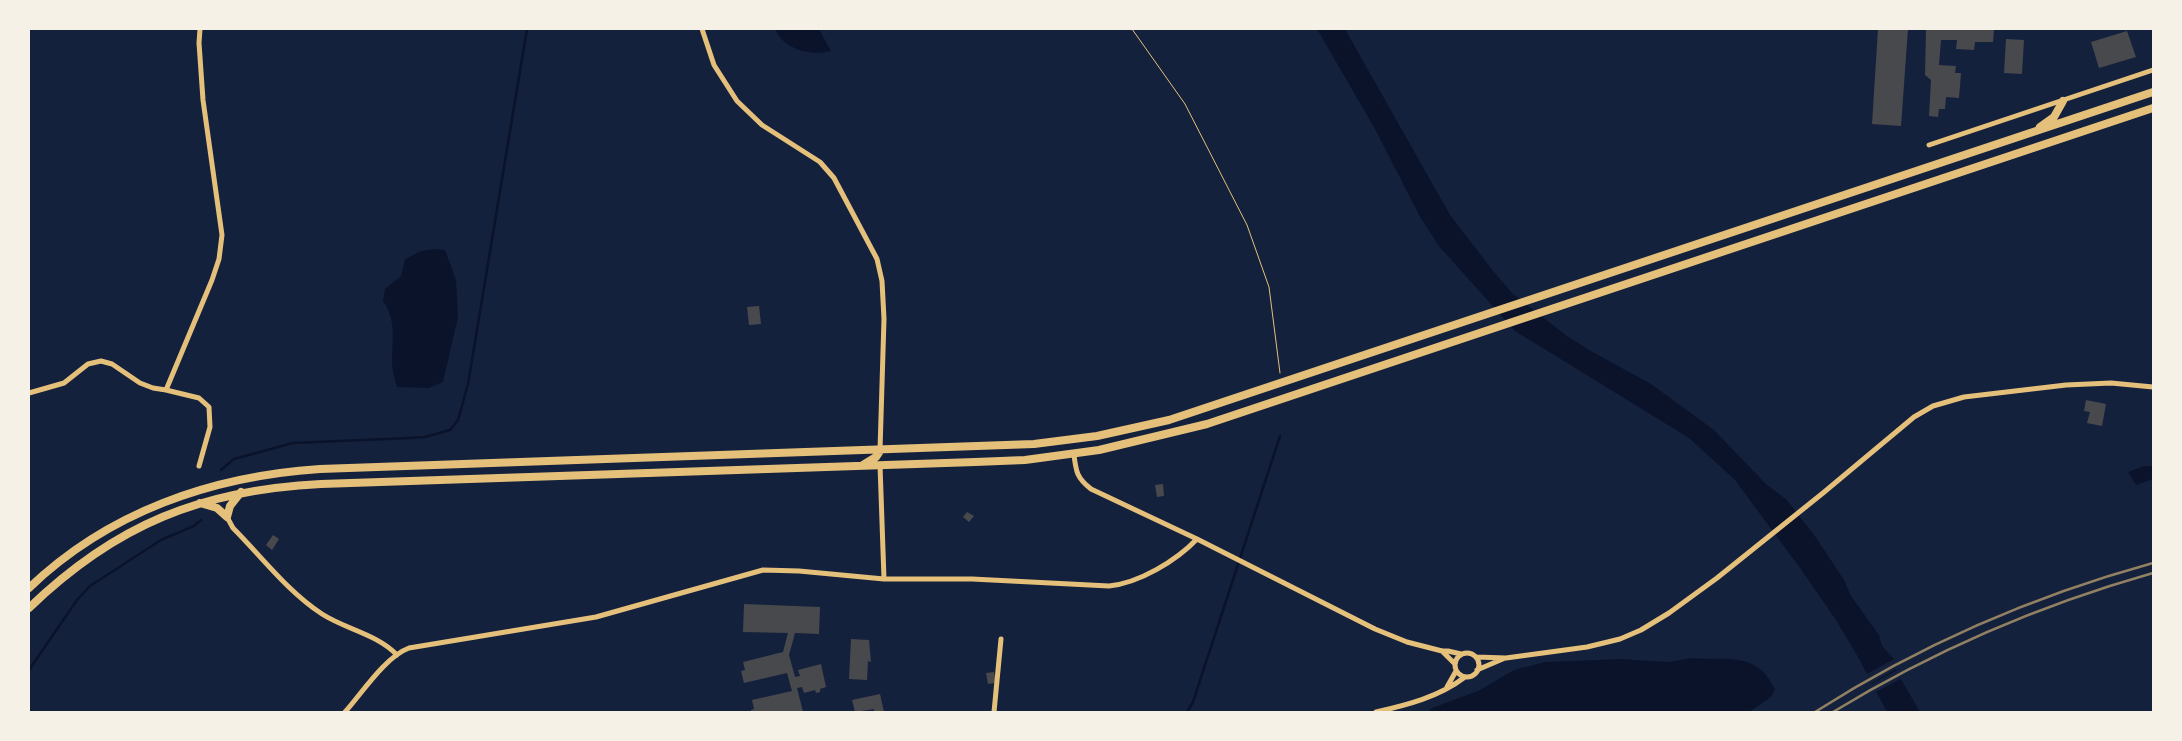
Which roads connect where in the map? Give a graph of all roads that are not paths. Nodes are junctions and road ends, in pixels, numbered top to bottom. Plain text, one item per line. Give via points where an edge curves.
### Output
1 (200, 29) edge
2 (702, 29) edge
3 (2153, 70) edge
4 (2153, 92) edge
5 (2063, 101) junction
6 (2153, 108) edge
7 (2036, 131) junction
8 (1929, 145) dead end
9 (2153, 387) edge
10 (166, 390) junction
11 (29, 394) edge
12 (880, 451) junction
13 (1074, 455) junction
14 (880, 465) junction
15 (198, 466) dead end
16 (862, 466) junction
17 (241, 492) junction
18 (198, 503) junction
19 (227, 517) junction
20 (1197, 538) junction
21 (884, 579) junction
22 (29, 588) edge
23 (29, 608) edge
24 (1001, 639) dead end
25 (1442, 652) junction
26 (397, 654) junction
27 (1461, 654) junction
28 (1476, 657) junction
29 (1506, 658) junction
30 (1455, 664) junction
31 (1477, 670) junction
32 (1456, 671) junction
33 (1465, 677) junction
34 (1448, 687) junction
35 (345, 712) edge
36 (994, 712) edge
37 (1376, 712) edge

1 - 10 street via 203,100 222,235 212,280
2 - 12 street via 714,65 737,101 762,125 820,162 834,178 877,259 884,319
3 - 5 street
4 - 7 main road
5 - 7 main road via 2054,116
5 - 8 street
6 - 13 main road via 1173,434
7 - 12 main road via 1170,420 1097,436 1025,445
9 - 29 street via 2111,383 2066,385 1964,397 1933,406 1914,417 1717,578 1641,630 1587,647
10 - 11 street via 140,383 112,364 101,361 88,364 64,383
10 - 15 street via 199,398 209,407 210,427
12 - 16 main road via 876,458
12 - 22 main road via 329,469 240,478 190,492 133,516 81,546
13 - 14 main road
13 - 20 street via 1080,480 1091,489
14 - 16 main road
14 - 21 street
16 - 17 main road via 321,484
17 - 18 main road
17 - 19 main road via 230,506
18 - 19 main road via 217,508
18 - 23 main road via 137,528 94,553
19 - 26 street via 233,528 309,604
20 - 21 street via 1141,578 1113,585
20 - 25 street via 1387,635
21 - 26 street via 763,570 596,617 409,648
24 - 36 street
25 - 27 street
25 - 30 street
26 - 35 street
27 - 28 street
27 - 30 street
28 - 29 street
28 - 31 street via 1479,662
29 - 31 street
30 - 32 street
31 - 33 street
32 - 33 street
32 - 34 street
33 - 34 street
34 - 37 street via 1425,699

